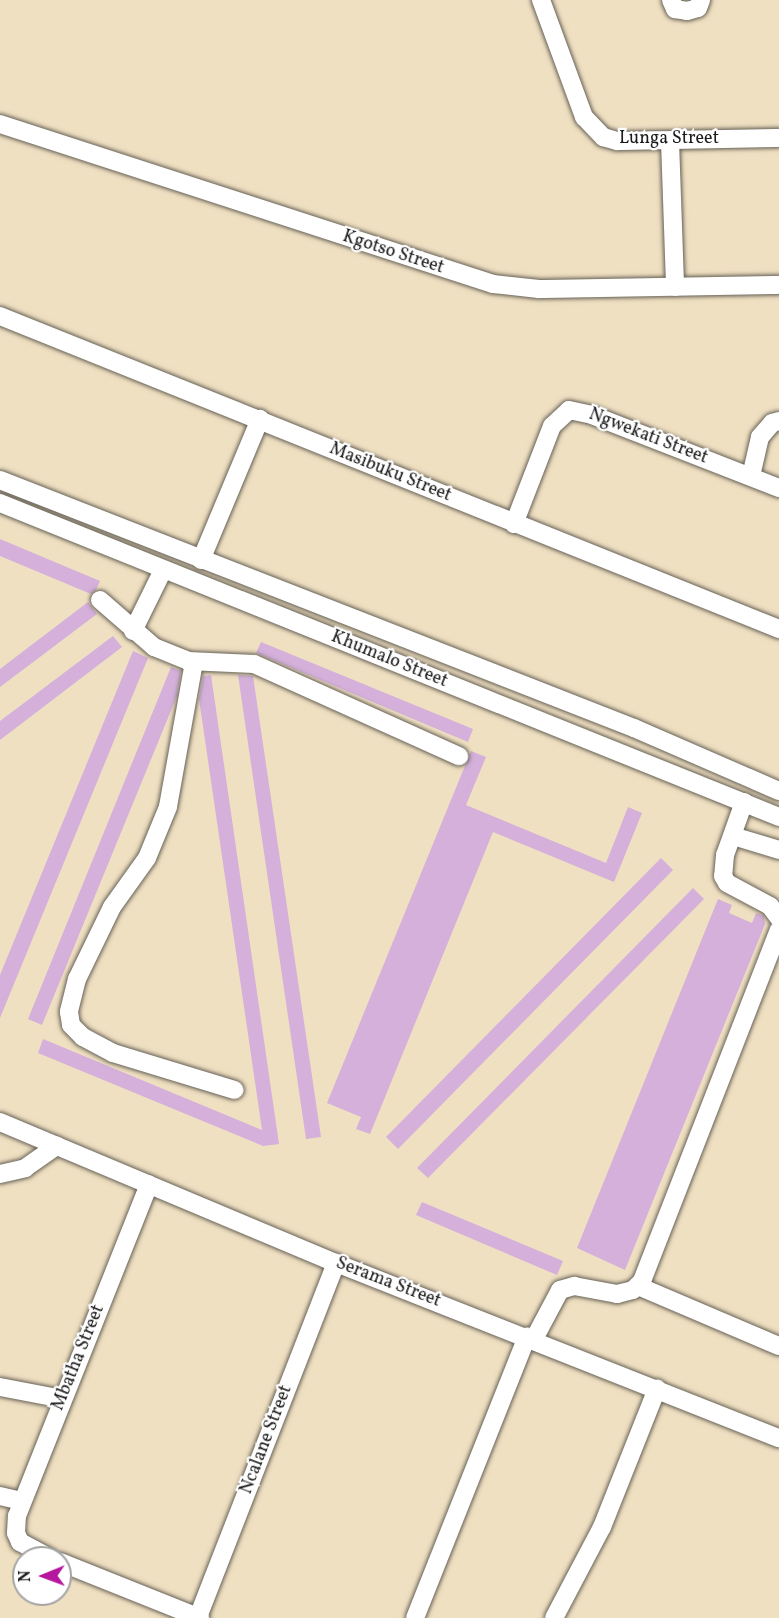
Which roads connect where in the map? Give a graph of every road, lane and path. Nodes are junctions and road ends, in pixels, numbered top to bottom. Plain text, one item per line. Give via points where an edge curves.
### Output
1 (541, 0) edge
2 (671, 0) edge
3 (701, 0) edge
4 (0, 124) edge
5 (0, 130) edge
6 (20, 133) junction
7 (779, 138) edge
8 (670, 141) junction
9 (779, 285) edge
10 (675, 287) junction
11 (0, 316) edge
12 (260, 419) junction
13 (779, 421) edge
14 (751, 476) junction
15 (0, 480) edge
16 (779, 488) edge
17 (0, 503) edge
18 (514, 524) junction
19 (137, 535) junction
20 (93, 542) junction
21 (201, 560) junction
22 (163, 570) junction
23 (100, 600) dead end
24 (779, 630) edge
25 (133, 631) junction
26 (194, 662) junction
27 (459, 756) dead end
28 (779, 791) edge
29 (744, 802) junction
30 (779, 817) edge
31 (733, 836) junction
32 (779, 850) edge
33 (779, 918) edge
34 (779, 930) edge
35 (235, 1090) dead end
36 (0, 1122) edge
37 (57, 1146) junction
38 (0, 1174) edge
39 (149, 1184) junction
40 (336, 1263) junction
41 (638, 1286) junction
42 (531, 1338) junction
43 (779, 1346) edge
44 (0, 1387) edge
45 (657, 1389) junction
46 (63, 1400) junction
47 (779, 1438) edge
48 (0, 1496) edge
49 (22, 1501) junction
50 (8, 1536) edge
51 (23, 1546) edge
52 (72, 1567) edge
53 (199, 1618) edge
54 (415, 1618) edge
55 (554, 1618) edge

1 - 8 street, Lunga Street via 584,117 594,130 617,141
2 - 3 street via 675,9 687,11 698,8
4 - 6 street, Kgotso Street
5 - 6 street, Kgotso Street
6 - 10 street, Kgotso Street via 475,280 539,289
7 - 8 street, Lunga Street
8 - 10 street
9 - 10 street, Kgotso Street
11 - 12 street, Masibuku Street
12 - 18 street, Masibuku Street
12 - 21 street
13 - 14 street via 771,423 760,437
14 - 16 street, Ngwekati Street
14 - 18 street, Ngwekati Street via 592,415 569,410 552,426
15 - 19 street, Khumalo Street
17 - 20 street, Khumalo Street
18 - 24 street, Masibuku Street
19 - 20 street
19 - 21 street, Khumalo Street
20 - 22 street, Khumalo Street
21 - 28 street, Khumalo Street via 634,728
22 - 25 street
22 - 29 street, Khumalo Street
23 - 25 street
25 - 26 street via 154,648
26 - 27 street via 254,664
26 - 35 street via 168,807 147,858 112,907 77,979 69,1012 71,1025 113,1053
29 - 30 street, Khumalo Street
29 - 31 street
31 - 32 street
31 - 33 street via 723,863 723,876 727,883 770,906
34 - 41 street
36 - 37 street, Serama Street
37 - 38 street via 26,1168
37 - 39 street, Serama Street
39 - 40 street, Serama Street
39 - 46 street, Mbatha Street
40 - 42 street, Serama Street
40 - 53 street, Ncalane Street
41 - 42 street via 617,1294 574,1286 560,1290
41 - 43 street
42 - 45 street, Serama Street
42 - 54 street
44 - 46 street
45 - 47 street, Serama Street
45 - 55 street via 602,1527
46 - 49 street, Mbatha Street
48 - 49 street
49 - 50 street, Mbatha Street
50 - 51 street
52 - 53 street, Ncalane Street

